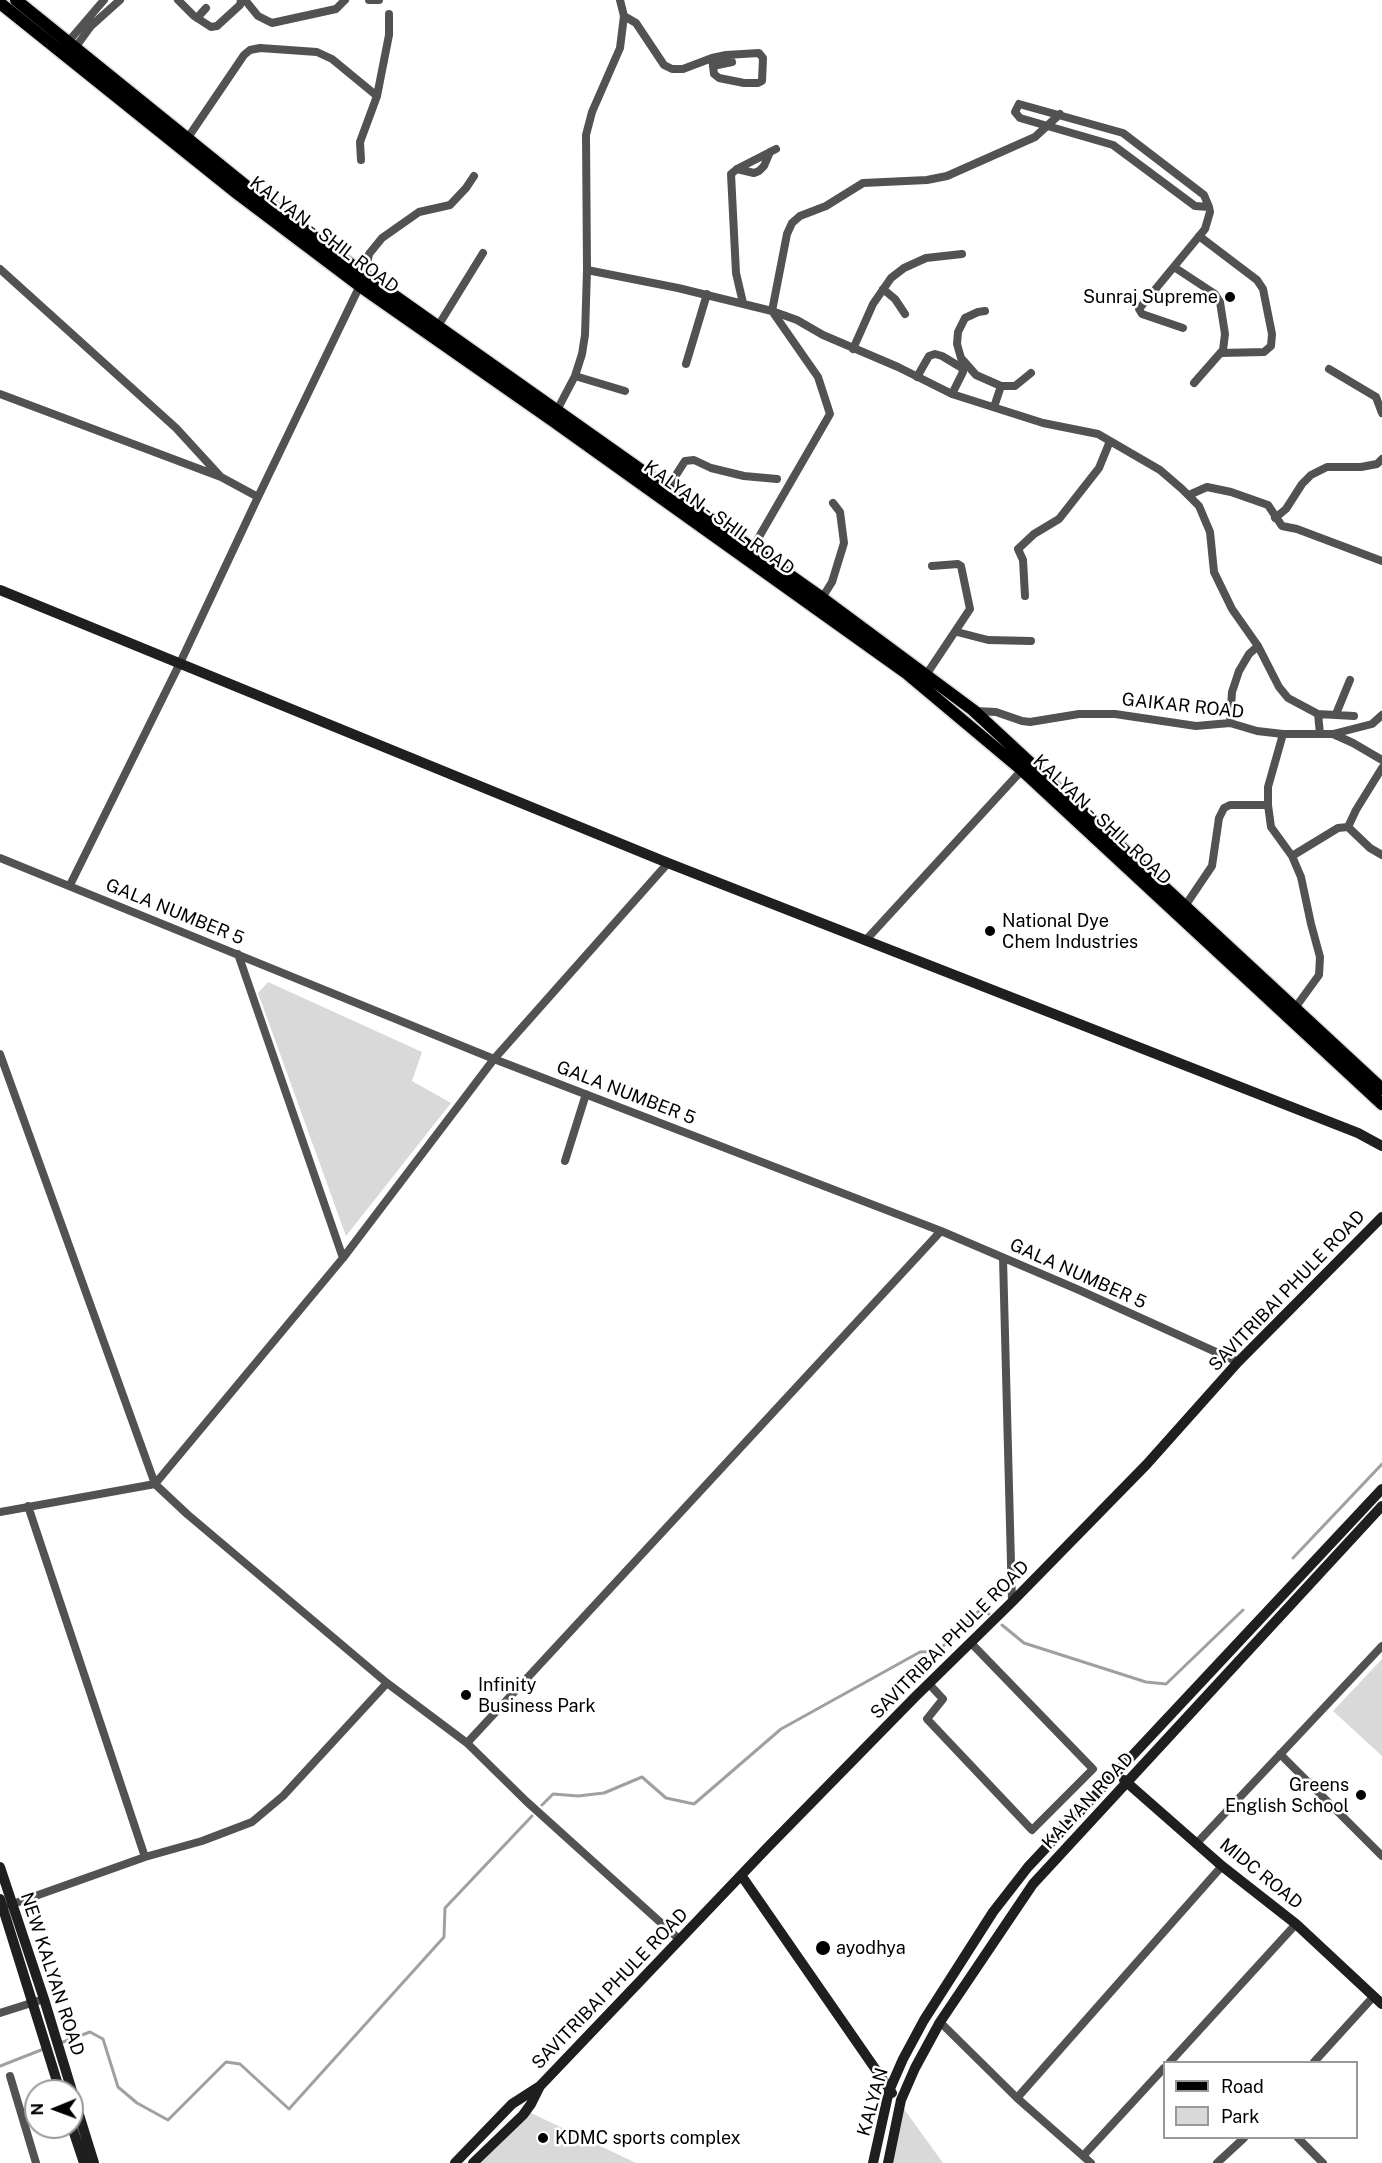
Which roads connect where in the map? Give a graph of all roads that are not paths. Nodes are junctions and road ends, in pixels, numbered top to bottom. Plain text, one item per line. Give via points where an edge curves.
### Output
1 (16, 0) edge
2 (104, 0) edge
3 (120, 0) edge
4 (178, 0) edge
5 (243, 0) edge
6 (345, 0) edge
7 (369, 0) edge
8 (379, 0) edge
9 (620, 0) edge
10 (0, 3) edge
11 (206, 8) dead end
12 (389, 14) dead end
13 (624, 16) junction
14 (197, 18) junction
15 (71, 45) junction
16 (712, 62) junction
17 (732, 62) dead end
18 (377, 96) junction
19 (1060, 114) junction
20 (1048, 126) junction
21 (1111, 129) junction
22 (187, 139) junction
23 (1133, 140) junction
24 (1107, 143) junction
25 (773, 151) dead end
26 (1124, 153) junction
27 (361, 160) dead end
28 (474, 176) dead end
29 (1209, 207) junction
30 (1199, 236) junction
31 (483, 253) dead end
32 (962, 254) dead end
33 (1174, 267) junction
34 (0, 269) edge
35 (587, 270) junction
36 (363, 280) junction
37 (883, 289) junction
38 (707, 294) junction
39 (743, 303) junction
40 (771, 311) junction
41 (985, 311) dead end
42 (905, 314) dead end
43 (438, 326) junction
44 (1183, 328) dead end
45 (853, 349) junction
46 (1221, 353) junction
47 (686, 364) dead end
48 (1329, 369) dead end
49 (1031, 374) dead end
50 (575, 376) junction
51 (917, 377) junction
52 (1194, 383) dead end
53 (1001, 386) junction
54 (625, 391) dead end
55 (0, 394) edge
56 (952, 394) junction
57 (994, 407) junction
58 (1382, 412) edge
59 (555, 415) junction
60 (1110, 441) junction
61 (1382, 459) edge
62 (221, 477) junction
63 (777, 479) dead end
64 (667, 489) junction
65 (1189, 495) junction
66 (258, 497) junction
67 (833, 503) dead end
68 (1275, 518) junction
69 (752, 549) junction
70 (1382, 561) edge
71 (932, 566) dead end
72 (0, 590) edge
73 (1024, 596) dead end
74 (822, 598) junction
75 (957, 632) junction
76 (1031, 642) dead end
77 (1258, 646) junction
78 (180, 663) junction
79 (926, 675) junction
80 (1350, 680) dead end
81 (973, 710) junction
82 (1318, 714) junction
83 (1336, 714) junction
84 (1382, 715) edge
85 (1354, 716) dead end
86 (963, 721) junction
87 (1230, 723) junction
88 (1283, 734) junction
89 (1320, 734) junction
90 (1333, 734) junction
91 (1382, 760) edge
92 (1382, 768) edge
93 (1022, 770) junction
94 (1268, 805) junction
95 (1348, 827) junction
96 (1382, 855) edge
97 (1292, 856) junction
98 (0, 858) edge
99 (668, 863) junction
100 (70, 885) junction
101 (1185, 906) junction
102 (865, 941) junction
103 (1220, 947) junction
104 (238, 954) junction
105 (1295, 1008) junction
106 (0, 1054) edge
107 (494, 1059) junction
108 (1382, 1089) edge
109 (586, 1094) junction
110 (1382, 1104) edge
111 (1382, 1146) edge
112 (565, 1161) dead end
113 (1382, 1217) edge
114 (941, 1231) junction
115 (343, 1258) junction
116 (1003, 1258) junction
117 (1239, 1362) junction
118 (155, 1484) junction
119 (1382, 1489) edge
120 (28, 1506) junction
121 (1382, 1506) edge
122 (0, 1512) edge
123 (1012, 1602) junction
124 (971, 1643) junction
125 (1382, 1646) edge
126 (387, 1683) junction
127 (929, 1684) junction
128 (467, 1743) junction
129 (1280, 1754) junction
130 (1115, 1774) junction
131 (1128, 1782) junction
132 (1196, 1844) junction
133 (1048, 1846) junction
134 (1382, 1856) edge
135 (145, 1857) junction
136 (1058, 1857) junction
137 (1222, 1866) junction
138 (0, 1867) edge
139 (741, 1875) junction
140 (5, 1904) edge
141 (1296, 1924) junction
142 (680, 1940) junction
143 (44, 1999) junction
144 (1378, 2000) edge
145 (32, 2003) junction
146 (0, 2013) edge
147 (924, 2020) joint
148 (940, 2022) junction
149 (1171, 2061) edge
150 (1315, 2061) edge
151 (1163, 2069) edge
152 (10, 2076) dead end
153 (56, 2079) edge
154 (68, 2079) edge
155 (540, 2086) junction
156 (889, 2091) junction
157 (1017, 2098) junction
158 (901, 2100) junction
159 (79, 2139) edge
160 (83, 2139) edge
161 (1243, 2139) edge
162 (1299, 2139) edge
163 (85, 2150) junction
164 (1083, 2156) junction
165 (36, 2163) edge
166 (84, 2163) edge
167 (93, 2163) edge
168 (455, 2163) edge
169 (473, 2163) edge
170 (873, 2163) edge
171 (888, 2163) edge
172 (1091, 2163) edge
173 (1217, 2163) edge
174 (1323, 2163) edge

1 - 15 main road, KALYAN - SHIL ROAD
2 - 15 street
3 - 15 street
4 - 14 street
5 - 6 street via 258,16 272,23 336,9
5 - 14 street via 217,26 209,27
7 - 8 street
9 - 13 street
10 - 36 main road, KALYAN - SHIL ROAD via 238,195
11 - 14 street
12 - 18 street via 389,35
13 - 16 street via 636,23 664,65 683,69
13 - 35 street via 620,48 586,135
15 - 22 main road, KALYAN - SHIL ROAD
16 - 16 street via 726,55 759,53 763,58 762,81 744,83 719,78
16 - 17 street
18 - 22 street via 332,59 317,52 250,50
18 - 27 street via 360,142
19 - 20 street
19 - 20 street via 1017,106 1015,112 1020,118
19 - 21 street
20 - 24 street
20 - 40 street via 1035,137 947,176 863,183 800,216 787,234
21 - 23 street
21 - 24 street
22 - 36 main road, KALYAN - SHIL ROAD
23 - 26 street
23 - 29 street via 1204,195
24 - 26 street
25 - 39 street via 731,174 736,273
26 - 29 street via 1195,206
28 - 36 street via 450,205 419,212 382,238 369,254
29 - 30 street via 1205,229
30 - 33 street
30 - 46 street via 1257,280 1263,289 1272,334 1271,346 1264,351
31 - 43 street
32 - 37 street via 914,263 891,278
33 - 44 street via 1139,311
33 - 46 street via 1218,297 1226,334
34 - 62 street via 176,428
35 - 38 street
35 - 50 street via 585,335
36 - 43 main road, KALYAN - SHIL ROAD
36 - 59 main road, KALYAN - SHIL ROAD
36 - 66 street
37 - 42 street
37 - 45 street
38 - 39 street
38 - 47 street
39 - 40 street
40 - 45 street
40 - 69 street via 818,377 830,414
41 - 53 street via 965,318 957,344 961,358 976,375
43 - 59 main road, KALYAN - SHIL ROAD
45 - 51 street
46 - 52 street
48 - 58 street via 1376,397
49 - 53 street via 1015,386
50 - 54 street
50 - 59 street
51 - 56 street
51 - 56 street via 929,356 942,356 962,368
53 - 57 street
55 - 62 street
56 - 57 street
57 - 60 street via 1043,423 1098,434
59 - 64 main road, KALYAN - SHIL ROAD
59 - 86 main road, KALYAN - SHIL ROAD via 905,672
60 - 65 street via 1160,470
60 - 73 street via 1099,468 1059,519 1018,549 1023,560
61 - 68 street via 1362,467 1328,467 1311,475
62 - 66 street
63 - 64 street via 744,476 694,460 685,461
64 - 69 main road, KALYAN - SHIL ROAD
65 - 68 street via 1207,487 1231,492 1268,505
65 - 77 street via 1199,506 1210,532 1214,572 1232,609
66 - 78 street
67 - 74 street via 840,512 844,543 832,582
68 - 70 street via 1282,526
69 - 74 main road, KALYAN - SHIL ROAD
71 - 75 street via 961,566 970,609
72 - 78 street
74 - 79 main road, KALYAN - SHIL ROAD
75 - 76 street via 988,640
75 - 79 street
77 - 82 street via 1288,698
77 - 87 street via 1239,671 1232,692
78 - 99 street
78 - 100 street
79 - 81 main road, KALYAN - SHIL ROAD
80 - 83 street
81 - 86 street
81 - 87 street, GAIKAR ROAD via 996,712 1022,722 1096,713 1196,726
81 - 101 main road, KALYAN - SHIL ROAD
82 - 83 street
82 - 89 street
83 - 85 street
84 - 90 street via 1372,724
86 - 93 main road, KALYAN - SHIL ROAD
87 - 88 street, GAIKAR ROAD
88 - 89 street, GAIKAR ROAD
88 - 94 street via 1268,787
89 - 90 street, GAIKAR ROAD
90 - 91 street
92 - 95 street
93 - 102 street
93 - 103 main road, KALYAN - SHIL ROAD
94 - 97 street via 1271,827
94 - 101 street via 1224,808 1212,866
95 - 96 street
95 - 97 street via 1338,828
97 - 105 street via 1320,957 1319,975
98 - 100 street, GALA NUMBER 5
99 - 102 street
99 - 107 street
100 - 104 street, GALA NUMBER 5
101 - 103 main road, KALYAN - SHIL ROAD
102 - 111 street via 1358,1133
103 - 105 main road, KALYAN - SHIL ROAD
103 - 110 main road, KALYAN - SHIL ROAD
104 - 107 street, GALA NUMBER 5
104 - 115 street
105 - 108 main road, KALYAN - SHIL ROAD
106 - 118 street
107 - 109 street, GALA NUMBER 5
107 - 115 street
109 - 112 street
109 - 114 street, GALA NUMBER 5
113 - 117 street, SAVITRIBAI PHULE ROAD
114 - 116 street, GALA NUMBER 5
114 - 128 street
115 - 118 street
116 - 117 street, GALA NUMBER 5
116 - 123 street
117 - 123 street, SAVITRIBAI PHULE ROAD via 1147,1464
118 - 120 street
118 - 126 street
119 - 130 street, KALYAN ROAD
120 - 122 street
120 - 135 street
121 - 131 street, KALYAN ROAD
123 - 124 street, SAVITRIBAI PHULE ROAD
124 - 127 street, SAVITRIBAI PHULE ROAD
124 - 127 street via 1093,1769 1032,1830 927,1719 943,1699
125 - 129 street
126 - 128 street
126 - 135 street via 283,1797 252,1822
127 - 139 street, SAVITRIBAI PHULE ROAD
128 - 142 street
129 - 132 street
129 - 134 street
130 - 131 street, MIDC ROAD
130 - 133 street, KALYAN ROAD
131 - 132 street, MIDC ROAD
131 - 136 street, KALYAN ROAD
132 - 137 street, MIDC ROAD
133 - 136 street
133 - 147 street, KALYAN ROAD via 993,1912
135 - 140 street
136 - 148 street, KALYAN ROAD via 1033,1884
137 - 141 street, MIDC ROAD
137 - 157 street
138 - 140 street, NEW KALYAN ROAD
139 - 142 street, SAVITRIBAI PHULE ROAD
139 - 156 street
140 - 143 street, NEW KALYAN ROAD
140 - 145 street, NEW KALYAN ROAD
141 - 144 street, MIDC ROAD
141 - 149 street
142 - 155 street, SAVITRIBAI PHULE ROAD
143 - 145 street
143 - 154 street, NEW KALYAN ROAD
144 - 150 street
145 - 146 street
145 - 153 street, NEW KALYAN ROAD
147 - 156 street, KALYAN
148 - 157 street
148 - 158 street, KALYAN ROAD
151 - 164 street
152 - 165 street
155 - 168 street, SAVITRIBAI PHULE ROAD via 512,2104
155 - 169 street, SAVITRIBAI PHULE ROAD via 523,2115
156 - 158 street
156 - 170 street, KALYAN
157 - 164 street
158 - 171 street, KALYAN ROAD
159 - 163 street, NEW KALYAN ROAD
160 - 163 street, NEW KALYAN ROAD
161 - 173 street
162 - 174 street
163 - 166 street, NEW KALYAN ROAD
163 - 167 street, NEW KALYAN ROAD
164 - 172 street

